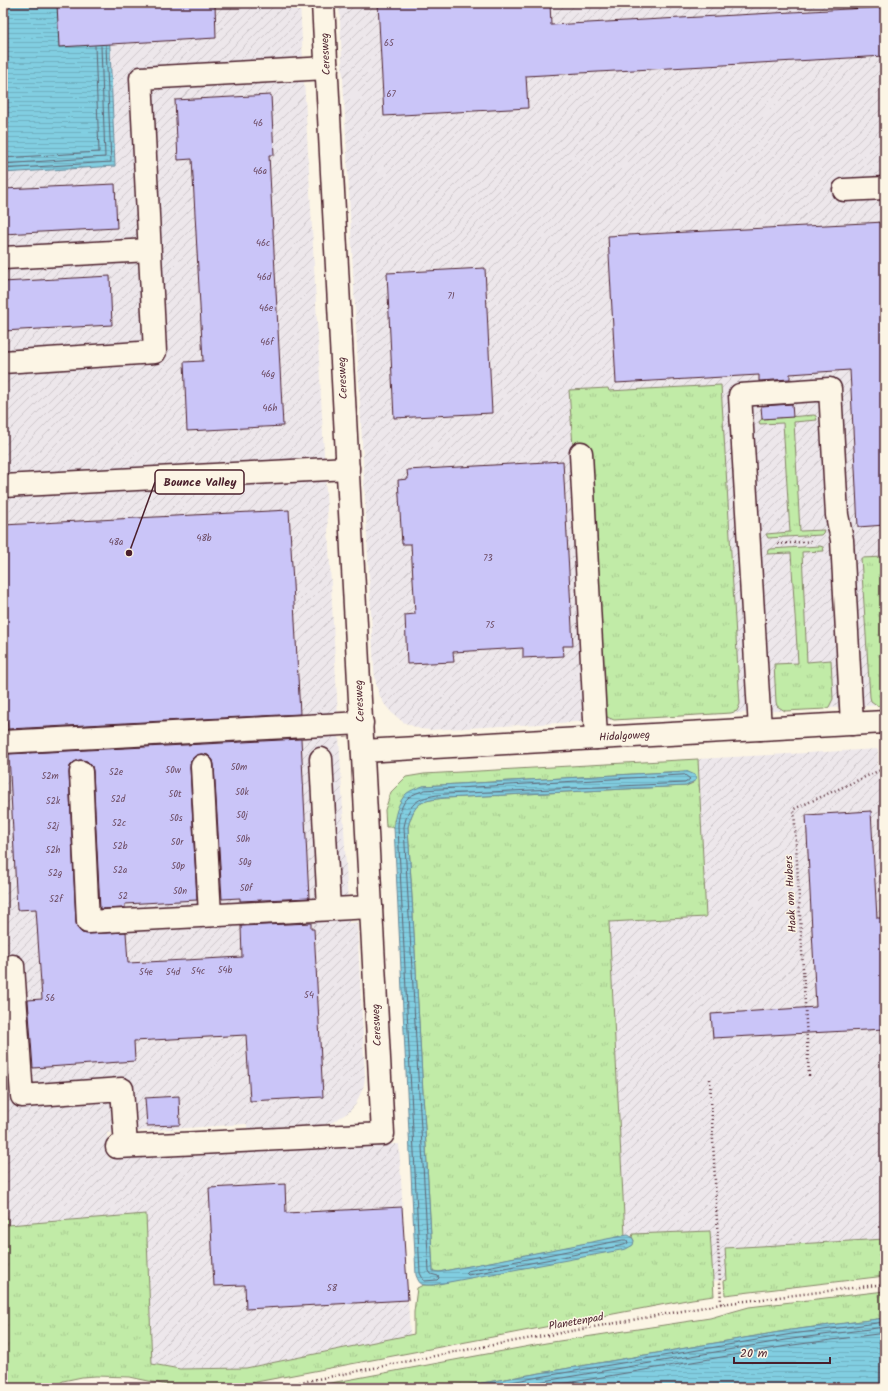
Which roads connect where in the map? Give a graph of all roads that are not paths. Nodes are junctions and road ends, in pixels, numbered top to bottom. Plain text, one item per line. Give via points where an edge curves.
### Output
1 (323, 3) edge
2 (327, 68) junction
3 (885, 188) edge
4 (844, 190) dead end
5 (149, 250) junction
6 (3, 258) edge
7 (3, 362) edge
8 (581, 453) dead end
9 (348, 468) junction
10 (3, 486) edge
11 (885, 722) edge
12 (362, 723) junction
13 (852, 724) junction
14 (760, 729) junction
15 (596, 738) junction
16 (3, 742) edge
17 (363, 751) junction
18 (321, 759) dead end
19 (202, 766) dead end
20 (81, 772) dead end
21 (371, 907) junction
22 (329, 909) junction
23 (210, 916) junction
24 (13, 966) dead end

1 - 2 street, Ceresweg
2 - 5 street via 141,78
2 - 9 street, Ceresweg
3 - 4 street
5 - 6 street
5 - 7 street via 155,352
8 - 15 street
9 - 10 street
9 - 12 street, Ceresweg
11 - 13 street, Hidalgoweg
12 - 16 street
12 - 17 street, Ceresweg
13 - 14 street, Hidalgoweg
13 - 14 street via 842,540 837,515 830,389 740,394
14 - 15 street, Hidalgoweg
15 - 17 street, Hidalgoweg
17 - 21 street, Ceresweg
18 - 22 street
19 - 23 street
20 - 23 street via 88,922
21 - 22 street
21 - 24 street, Ceresweg via 383,1134 122,1147 122,1089 22,1096
22 - 23 street

